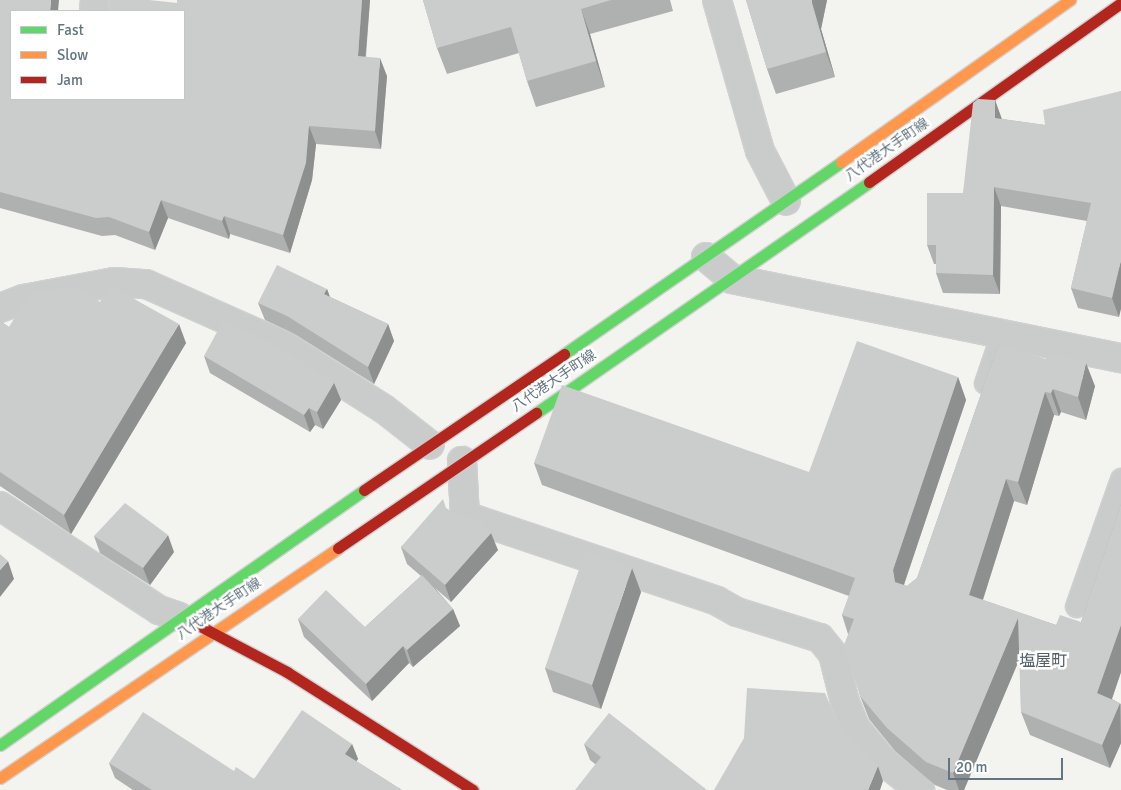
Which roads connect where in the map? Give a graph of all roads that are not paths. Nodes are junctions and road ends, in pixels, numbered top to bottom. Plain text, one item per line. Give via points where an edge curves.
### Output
1 (717, 0) edge
2 (1070, 0) edge
3 (1121, 2) edge
4 (786, 201) junction
5 (706, 257) junction
6 (732, 279) junction
7 (0, 308) edge
8 (1001, 336) junction
9 (1121, 358) edge
10 (979, 401) edge
11 (430, 445) junction
12 (462, 461) junction
13 (1121, 479) edge
14 (0, 506) edge
15 (1076, 606) dead end
16 (179, 617) junction
17 (213, 632) junction
18 (0, 745) edge
19 (0, 778) edge
20 (473, 790) edge
21 (920, 790) edge

1 - 4 street via 760,152
2 - 4 main road, 八代港大手町線
3 - 6 main road, 八代港大手町線
4 - 5 main road, 八代港大手町線
5 - 6 street
5 - 11 main road, 八代港大手町線
6 - 8 street
6 - 12 main road, 八代港大手町線
7 - 11 street via 24,299 114,282 146,284 285,346 384,409
8 - 9 street
8 - 10 lane
11 - 16 main road, 八代港大手町線
12 - 17 main road, 八代港大手町線
12 - 21 street via 466,516 820,638 833,654 844,702 855,727 884,762
13 - 15 lane
14 - 16 street via 159,610
16 - 17 main road
16 - 18 main road, 八代港大手町線
17 - 19 main road, 八代港大手町線
17 - 20 main road via 287,672

